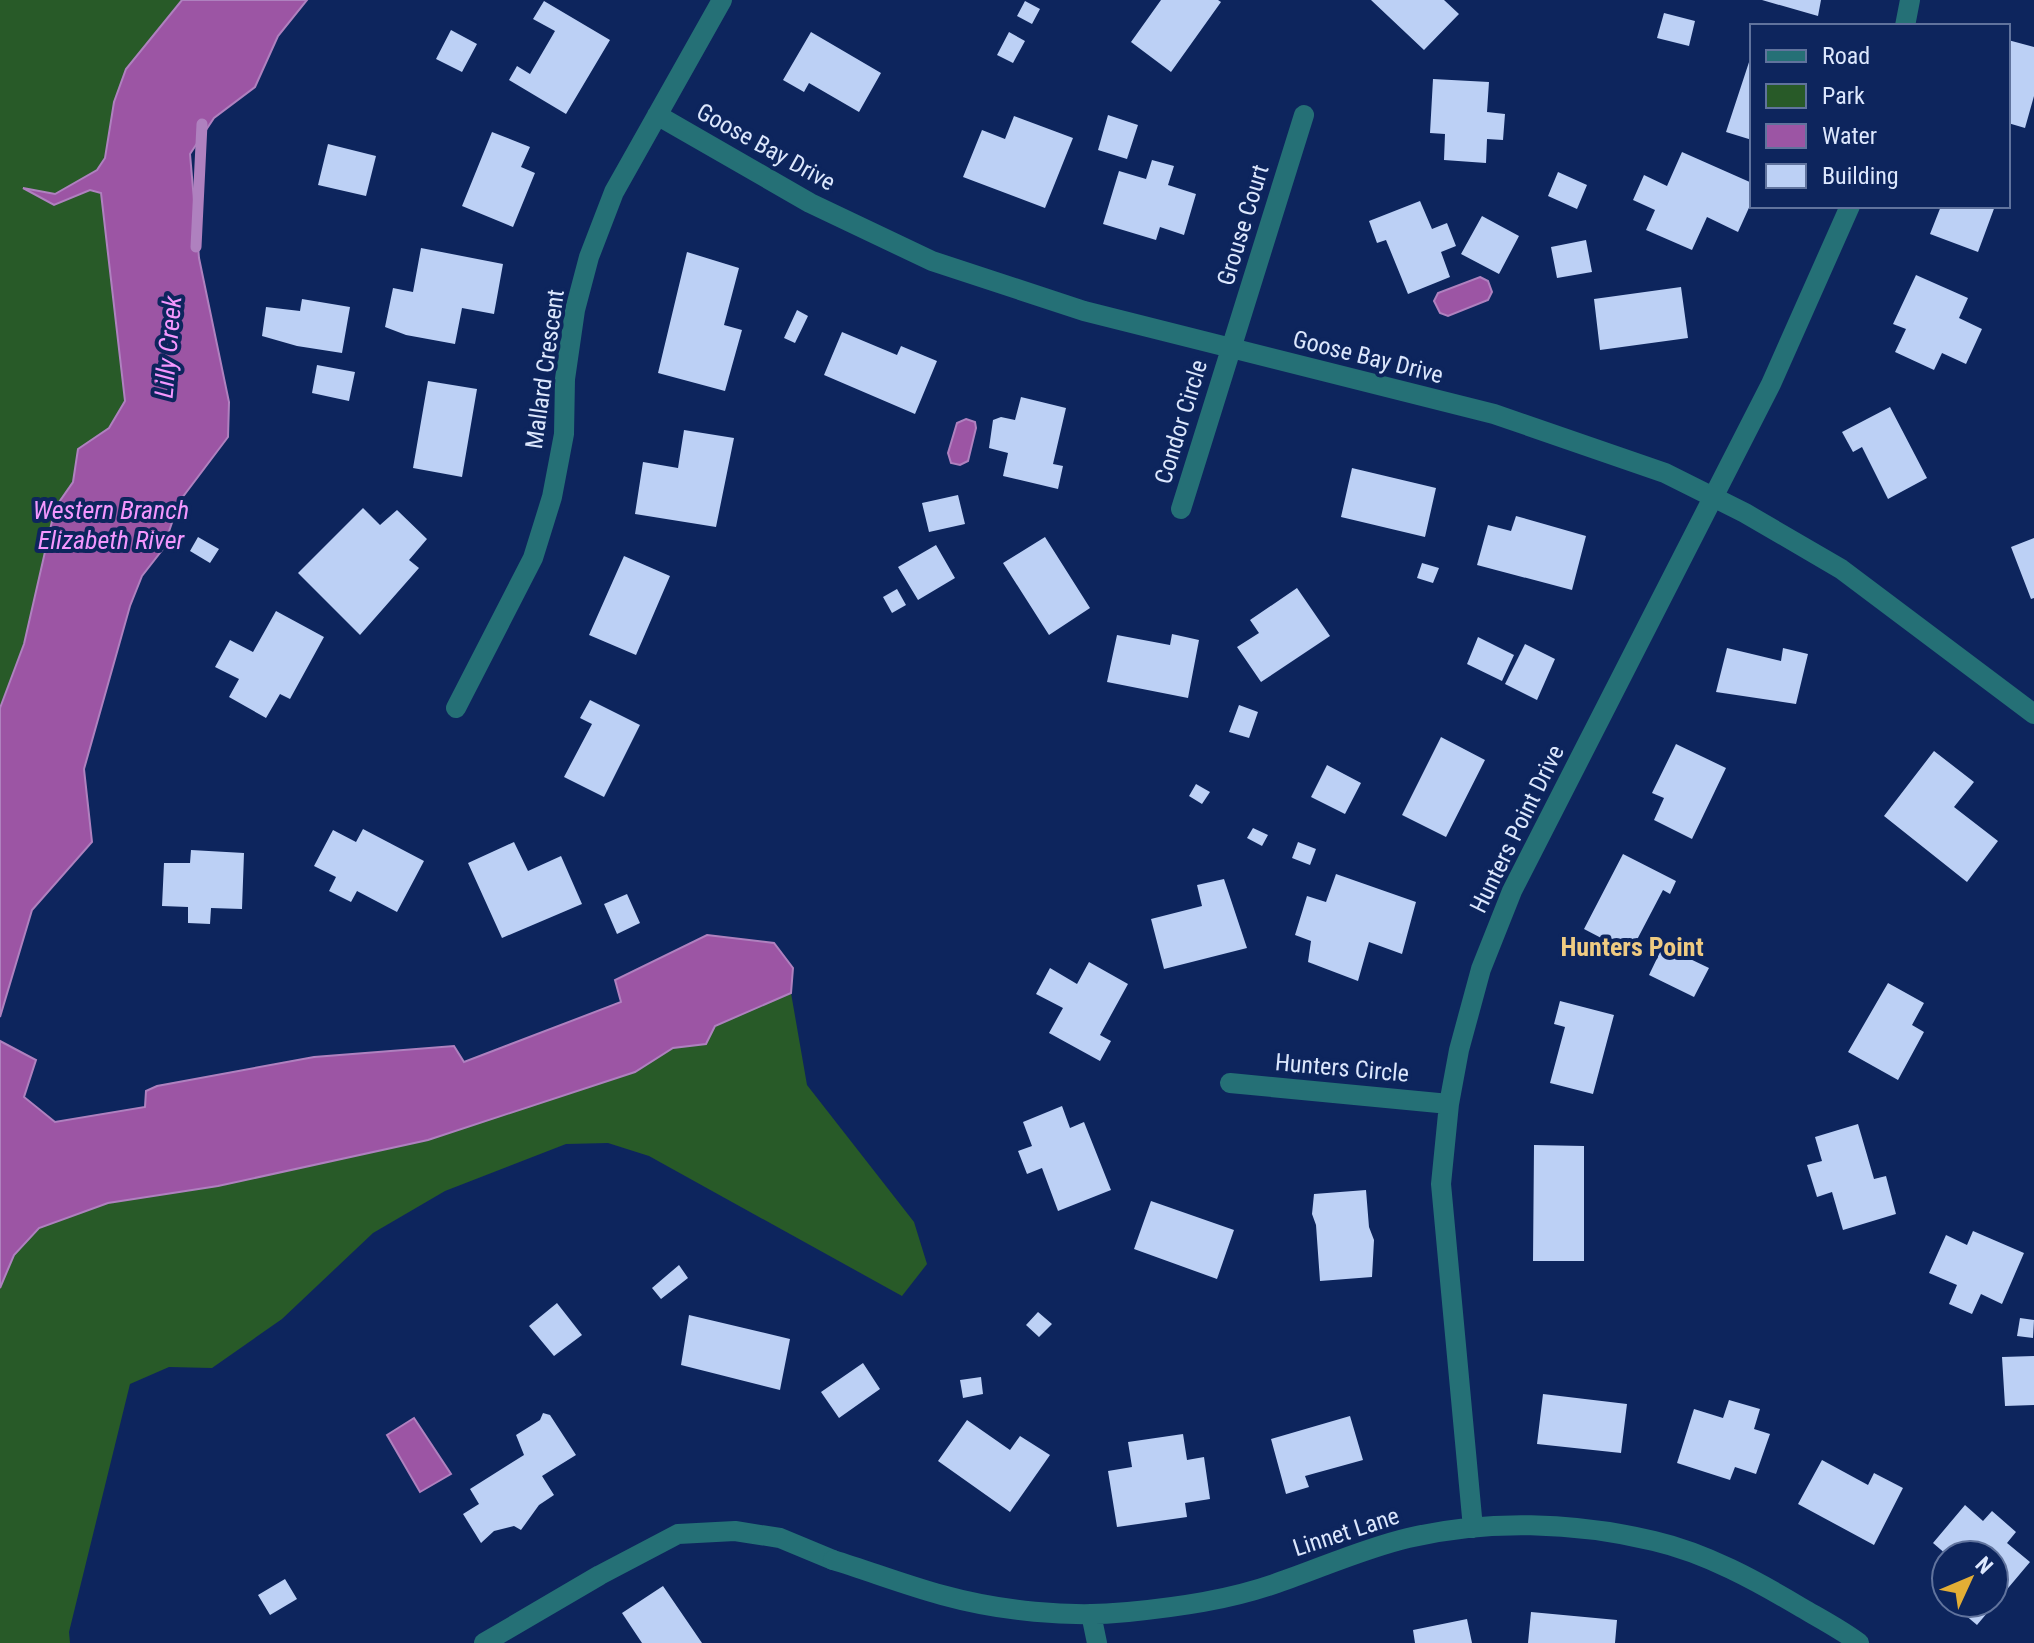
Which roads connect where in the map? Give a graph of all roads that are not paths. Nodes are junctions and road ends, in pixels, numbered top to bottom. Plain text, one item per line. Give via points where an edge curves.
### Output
1 (722, 0) edge
2 (1910, 0) edge
3 (1905, 24) edge
4 (657, 115) junction
5 (1304, 115) dead end
6 (1849, 208) edge
7 (1231, 350) junction
8 (1714, 497) junction
9 (1181, 509) dead end
10 (456, 708) dead end
11 (2034, 714) edge
12 (1230, 1083) dead end
13 (1449, 1104) junction
14 (1473, 1528) junction
15 (1091, 1614) junction
16 (484, 1643) edge
17 (1097, 1643) edge
18 (1859, 1643) edge

1 - 4 street, Mallard Crescent
2 - 3 street
4 - 7 street, Goose Bay Drive via 810,203 932,261 1084,311
4 - 10 street, Mallard Crescent via 614,192 589,257 565,379 564,434 533,558
5 - 7 street, Grouse Court
6 - 8 street, Hunters Point Drive
7 - 8 street, Goose Bay Drive via 1494,414 1665,473
7 - 9 street, Condor Circle
8 - 11 street, Goose Bay Drive via 1841,569
8 - 13 street, Hunters Point Drive via 1512,891 1481,969
12 - 13 street, Hunters Circle
13 - 14 street, Hunters Point Drive via 1441,1184
14 - 15 street, Linnet Lane via 1411,1537 1275,1584 1202,1602
14 - 18 street, Linnet Lane via 1588,1529 1656,1542 1773,1590
15 - 16 street, Linnet Lane via 944,1596 780,1538 735,1531 678,1534
15 - 17 street

